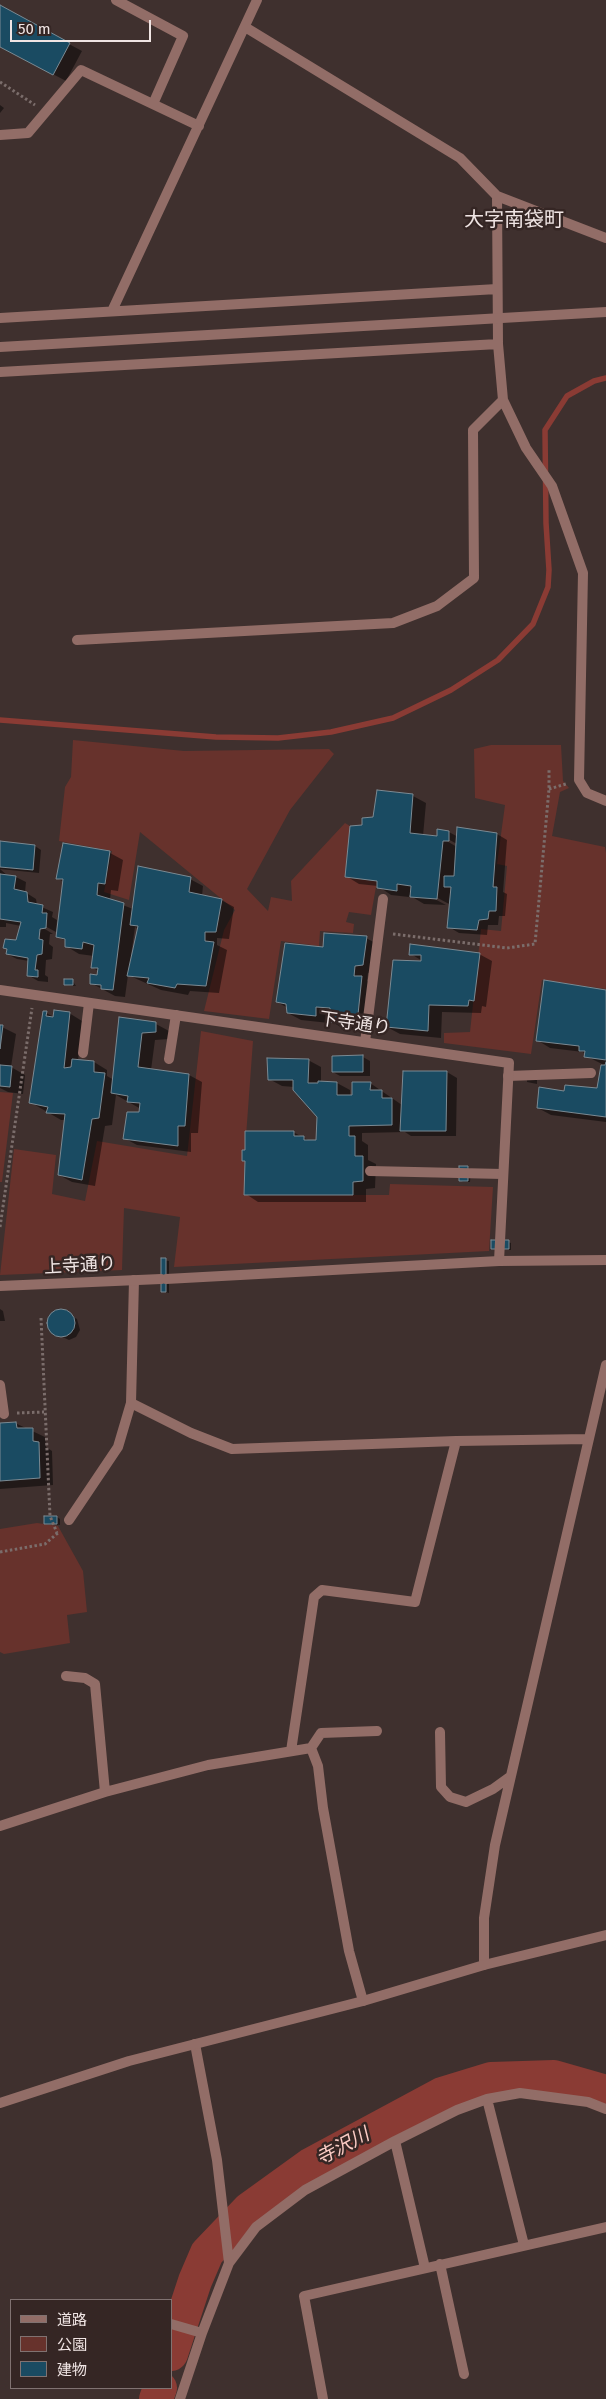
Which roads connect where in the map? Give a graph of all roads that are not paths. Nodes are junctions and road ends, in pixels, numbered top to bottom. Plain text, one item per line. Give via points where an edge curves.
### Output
1 (116, 0) edge
2 (258, 0) edge
3 (245, 27) junction
4 (153, 104) junction
5 (199, 126) junction
6 (0, 134) edge
7 (497, 196) junction
8 (606, 238) edge
9 (497, 289) junction
10 (112, 311) junction
11 (606, 312) edge
12 (0, 318) edge
13 (498, 344) junction
14 (0, 347) edge
15 (0, 372) edge
16 (503, 400) junction
17 (77, 640) dead end
18 (606, 801) edge
19 (383, 899) dead end
20 (0, 990) edge
21 (89, 1003) junction
22 (176, 1015) junction
23 (365, 1042) junction
24 (83, 1053) dead end
25 (169, 1059) dead end
26 (591, 1073) dead end
27 (508, 1076) junction
28 (370, 1171) dead end
29 (504, 1174) junction
30 (606, 1260) edge
31 (499, 1261) junction
32 (134, 1280) junction
33 (0, 1286) edge
34 (606, 1365) edge
35 (0, 1385) edge
36 (131, 1403) junction
37 (4, 1414) road end
38 (588, 1439) junction
39 (456, 1441) junction
40 (69, 1520) road end
41 (66, 1676) dead end
42 (377, 1731) dead end
43 (440, 1732) dead end
44 (311, 1748) junction
45 (291, 1751) junction
46 (511, 1776) junction
47 (105, 1792) junction
48 (0, 1826) edge
49 (606, 1935) edge
50 (484, 1966) junction
51 (362, 2001) junction
52 (195, 2044) junction
53 (487, 2099) junction
54 (0, 2103) edge
55 (606, 2109) edge
56 (395, 2141) junction
57 (606, 2227) edge
58 (524, 2245) junction
59 (229, 2263) junction
60 (440, 2264) junction
61 (425, 2268) junction
62 (172, 2324) edge
63 (202, 2333) junction
64 (464, 2374) dead end
65 (180, 2399) edge
66 (323, 2399) edge

1 - 4 street via 183,36
2 - 3 street
3 - 5 street
3 - 7 street via 460,158
4 - 5 street
4 - 6 street via 80,70 28,133
5 - 10 street
7 - 8 street
7 - 9 street
9 - 10 street
9 - 13 street
10 - 12 street
11 - 14 street
13 - 15 street
13 - 16 street
16 - 17 street via 473,430 474,578 437,606 393,623
16 - 18 street via 526,448 552,486 583,573 579,780 586,793
19 - 23 street
20 - 21 street, 下寺通り
21 - 22 street, 下寺通り
21 - 24 street
22 - 23 street, 下寺通り
22 - 25 street
23 - 27 street, 下寺通り via 508,1063
26 - 27 street
27 - 29 street
28 - 29 street
29 - 31 street
30 - 31 street, 上寺通り
31 - 32 street, 上寺通り
32 - 33 street, 上寺通り
32 - 36 street
34 - 38 street
35 - 37 street
36 - 39 street via 232,1449
36 - 40 street via 118,1447
38 - 39 street
38 - 46 street
39 - 45 street via 415,1602 322,1590 314,1598
41 - 47 street via 85,1678 95,1684
42 - 44 street via 321,1733
43 - 46 street via 440,1787 450,1798 466,1802 494,1789
44 - 45 street
44 - 51 street via 318,1766 349,1951
45 - 47 street via 208,1765
46 - 50 street via 495,1845 484,1918
47 - 48 street
49 - 50 street
50 - 51 street
51 - 52 street
52 - 54 street via 129,2061
52 - 59 street via 217,2160
53 - 55 street via 520,2093 588,2102
53 - 56 street
53 - 58 street
56 - 59 street via 305,2190 256,2227
56 - 61 street
57 - 58 street
58 - 60 street
59 - 63 street
60 - 61 street
60 - 64 street
61 - 66 street via 304,2296
62 - 63 street
63 - 65 street

